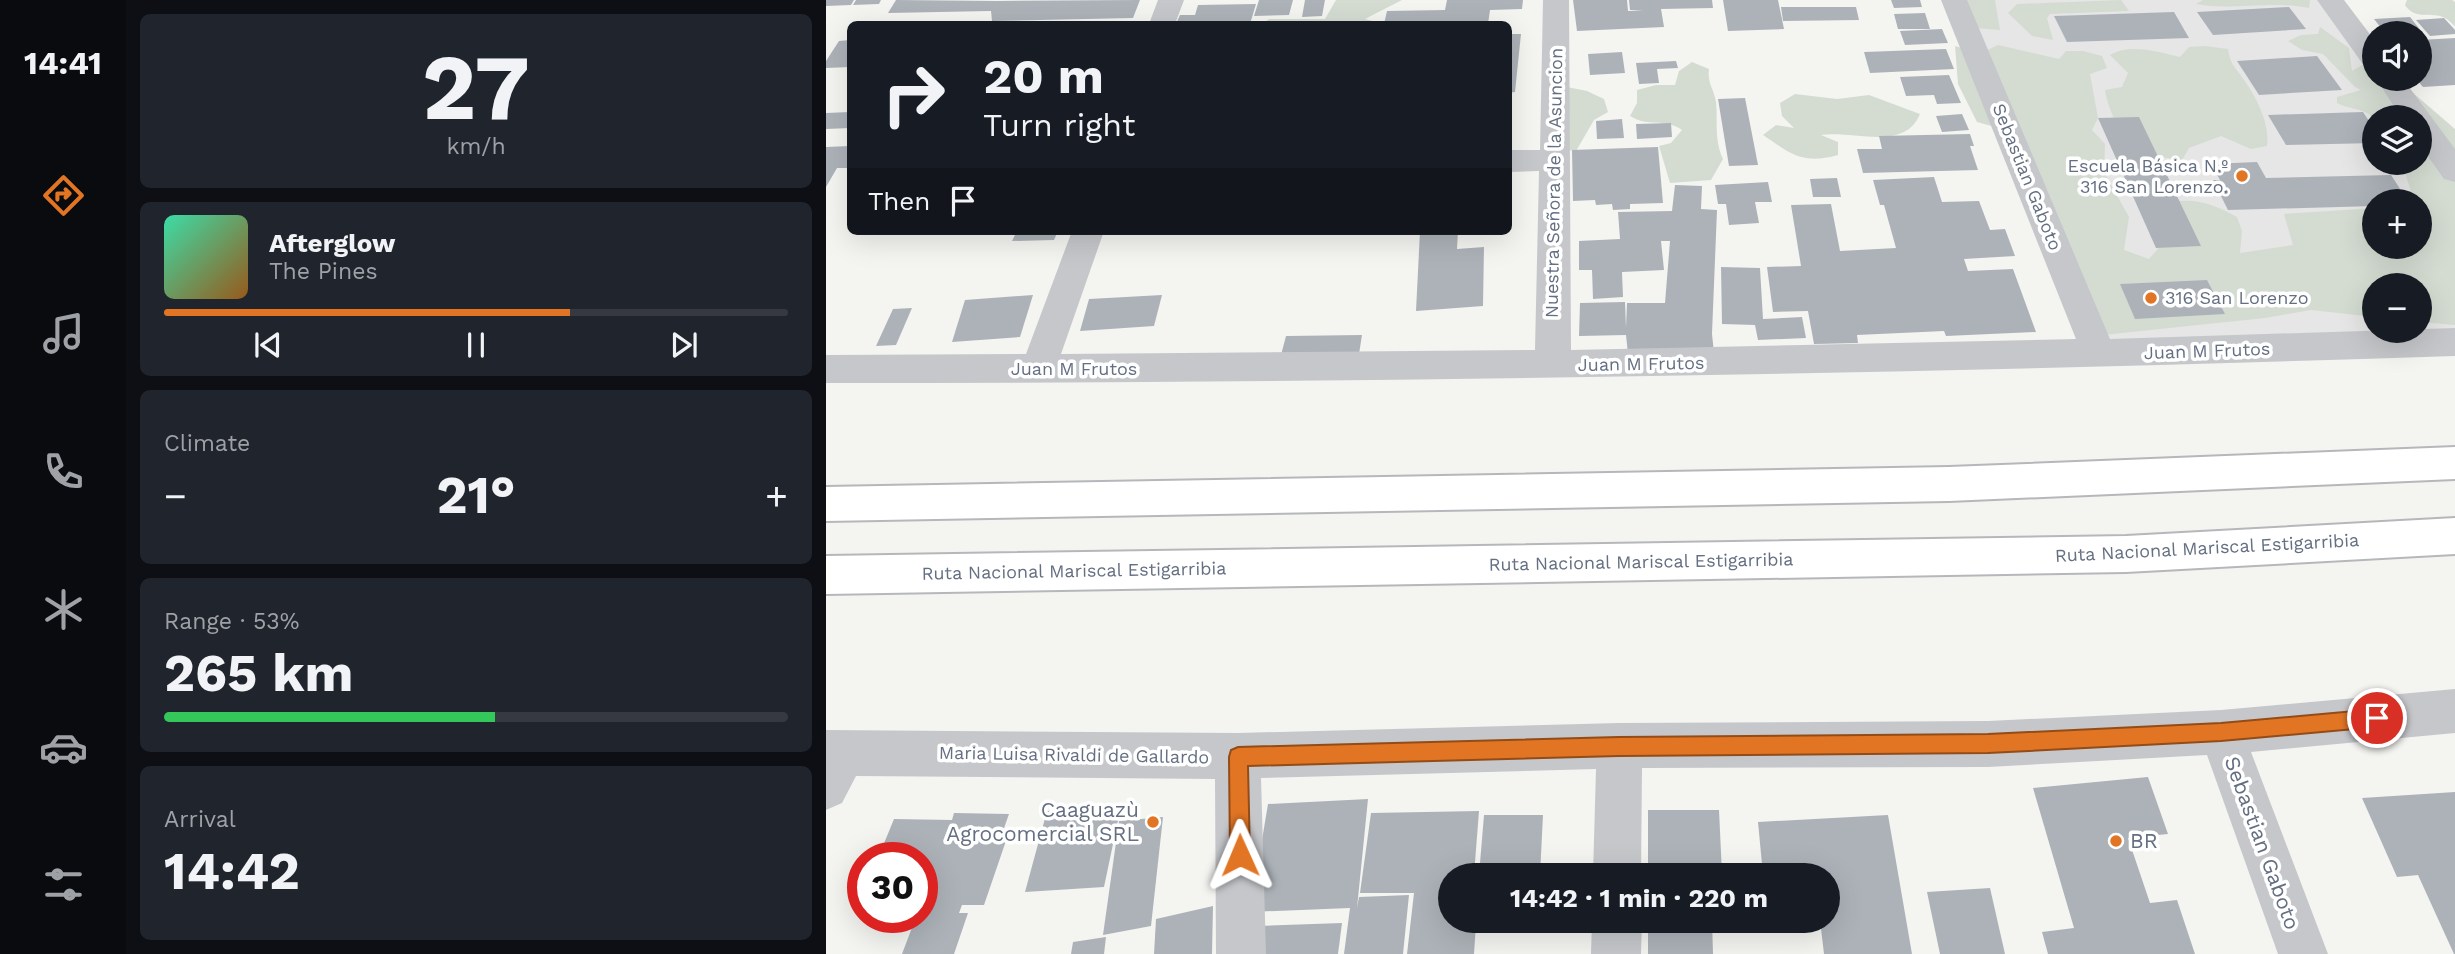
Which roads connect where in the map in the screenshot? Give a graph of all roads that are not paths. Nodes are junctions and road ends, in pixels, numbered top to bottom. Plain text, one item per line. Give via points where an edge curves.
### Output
1 (1171, 0) edge
2 (1556, 0) edge
3 (1954, 0) edge
4 (2330, 0) edge
5 (1163, 21) edge
6 (2362, 43) edge
7 (2432, 139) edge
8 (1555, 160) junction
9 (1512, 161) edge
10 (2455, 171) edge
11 (1087, 235) edge
12 (2455, 342) edge
13 (2099, 354) junction
14 (1553, 366) junction
15 (826, 369) edge
16 (1038, 369) junction
17 (2455, 463) edge
18 (826, 504) edge
19 (2455, 536) edge
20 (826, 575) edge
21 (2455, 711) edge
22 (2221, 732) junction
23 (1619, 746) junction
24 (1238, 757) junction
25 (832, 764) edge
26 (1618, 863) edge
27 (1617, 933) edge
28 (1241, 954) edge
29 (1616, 954) edge
30 (2303, 954) edge

1 - 5 street
2 - 8 street, Nuestra Señora de la Asuncion
3 - 13 street, Sebastian Gaboto
4 - 6 street
7 - 10 street
8 - 9 street
8 - 14 street, Nuestra Señora de la Asuncion
11 - 16 street
12 - 13 street, Juan M Frutos
13 - 14 street, Juan M Frutos
14 - 16 street, Juan M Frutos
15 - 16 street, Juan M Frutos
17 - 18 highway via 1935,484
19 - 20 highway, Ruta Nacional Mariscal Estigarribia via 2126,554
21 - 22 street, Maria Luisa Rivaldi de Gallardo
22 - 23 street, Maria Luisa Rivaldi de Gallardo via 1988,744
22 - 30 street, Sebastian Gaboto
23 - 24 street, Maria Luisa Rivaldi de Gallardo
23 - 26 street
24 - 25 street, Maria Luisa Rivaldi de Gallardo
24 - 28 street
27 - 29 street

